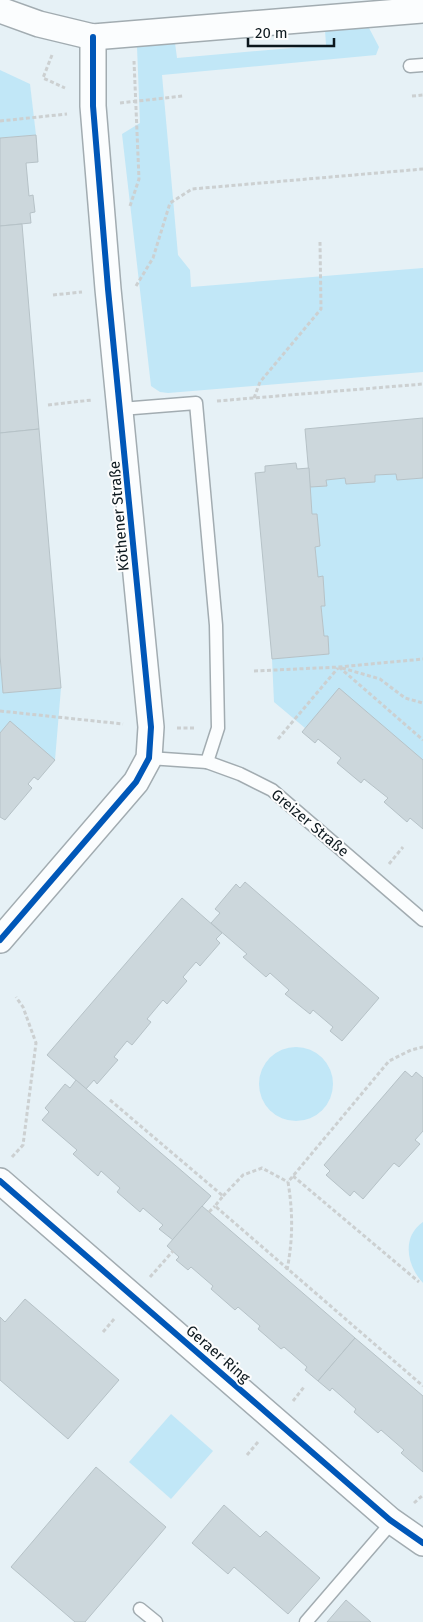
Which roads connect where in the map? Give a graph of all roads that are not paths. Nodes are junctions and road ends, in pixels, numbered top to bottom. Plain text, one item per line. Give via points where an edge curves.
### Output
1 (0, 10) edge
2 (423, 10) edge
3 (93, 37) junction
4 (423, 65) edge
5 (410, 66) dead end
6 (120, 403) junction
7 (149, 758) junction
8 (206, 762) junction
9 (423, 920) edge
10 (0, 940) edge
11 (0, 1180) edge
12 (392, 1522) junction
13 (423, 1543) edge
14 (140, 1609) dead end
15 (156, 1622) edge
16 (306, 1622) edge

1 - 3 street via 39,24
2 - 3 street
3 - 6 street, Köthener Straße via 93,106
4 - 5 lane
6 - 7 street, Köthener Straße via 151,727
6 - 8 lane via 196,403 216,625 218,728
7 - 8 lane, Greizer Straße
7 - 10 street, Köthener Straße via 136,782
8 - 9 lane, Greizer Straße via 272,790
11 - 12 street, Geraer Ring
12 - 13 street, Geraer Ring
12 - 16 lane
14 - 15 lane

